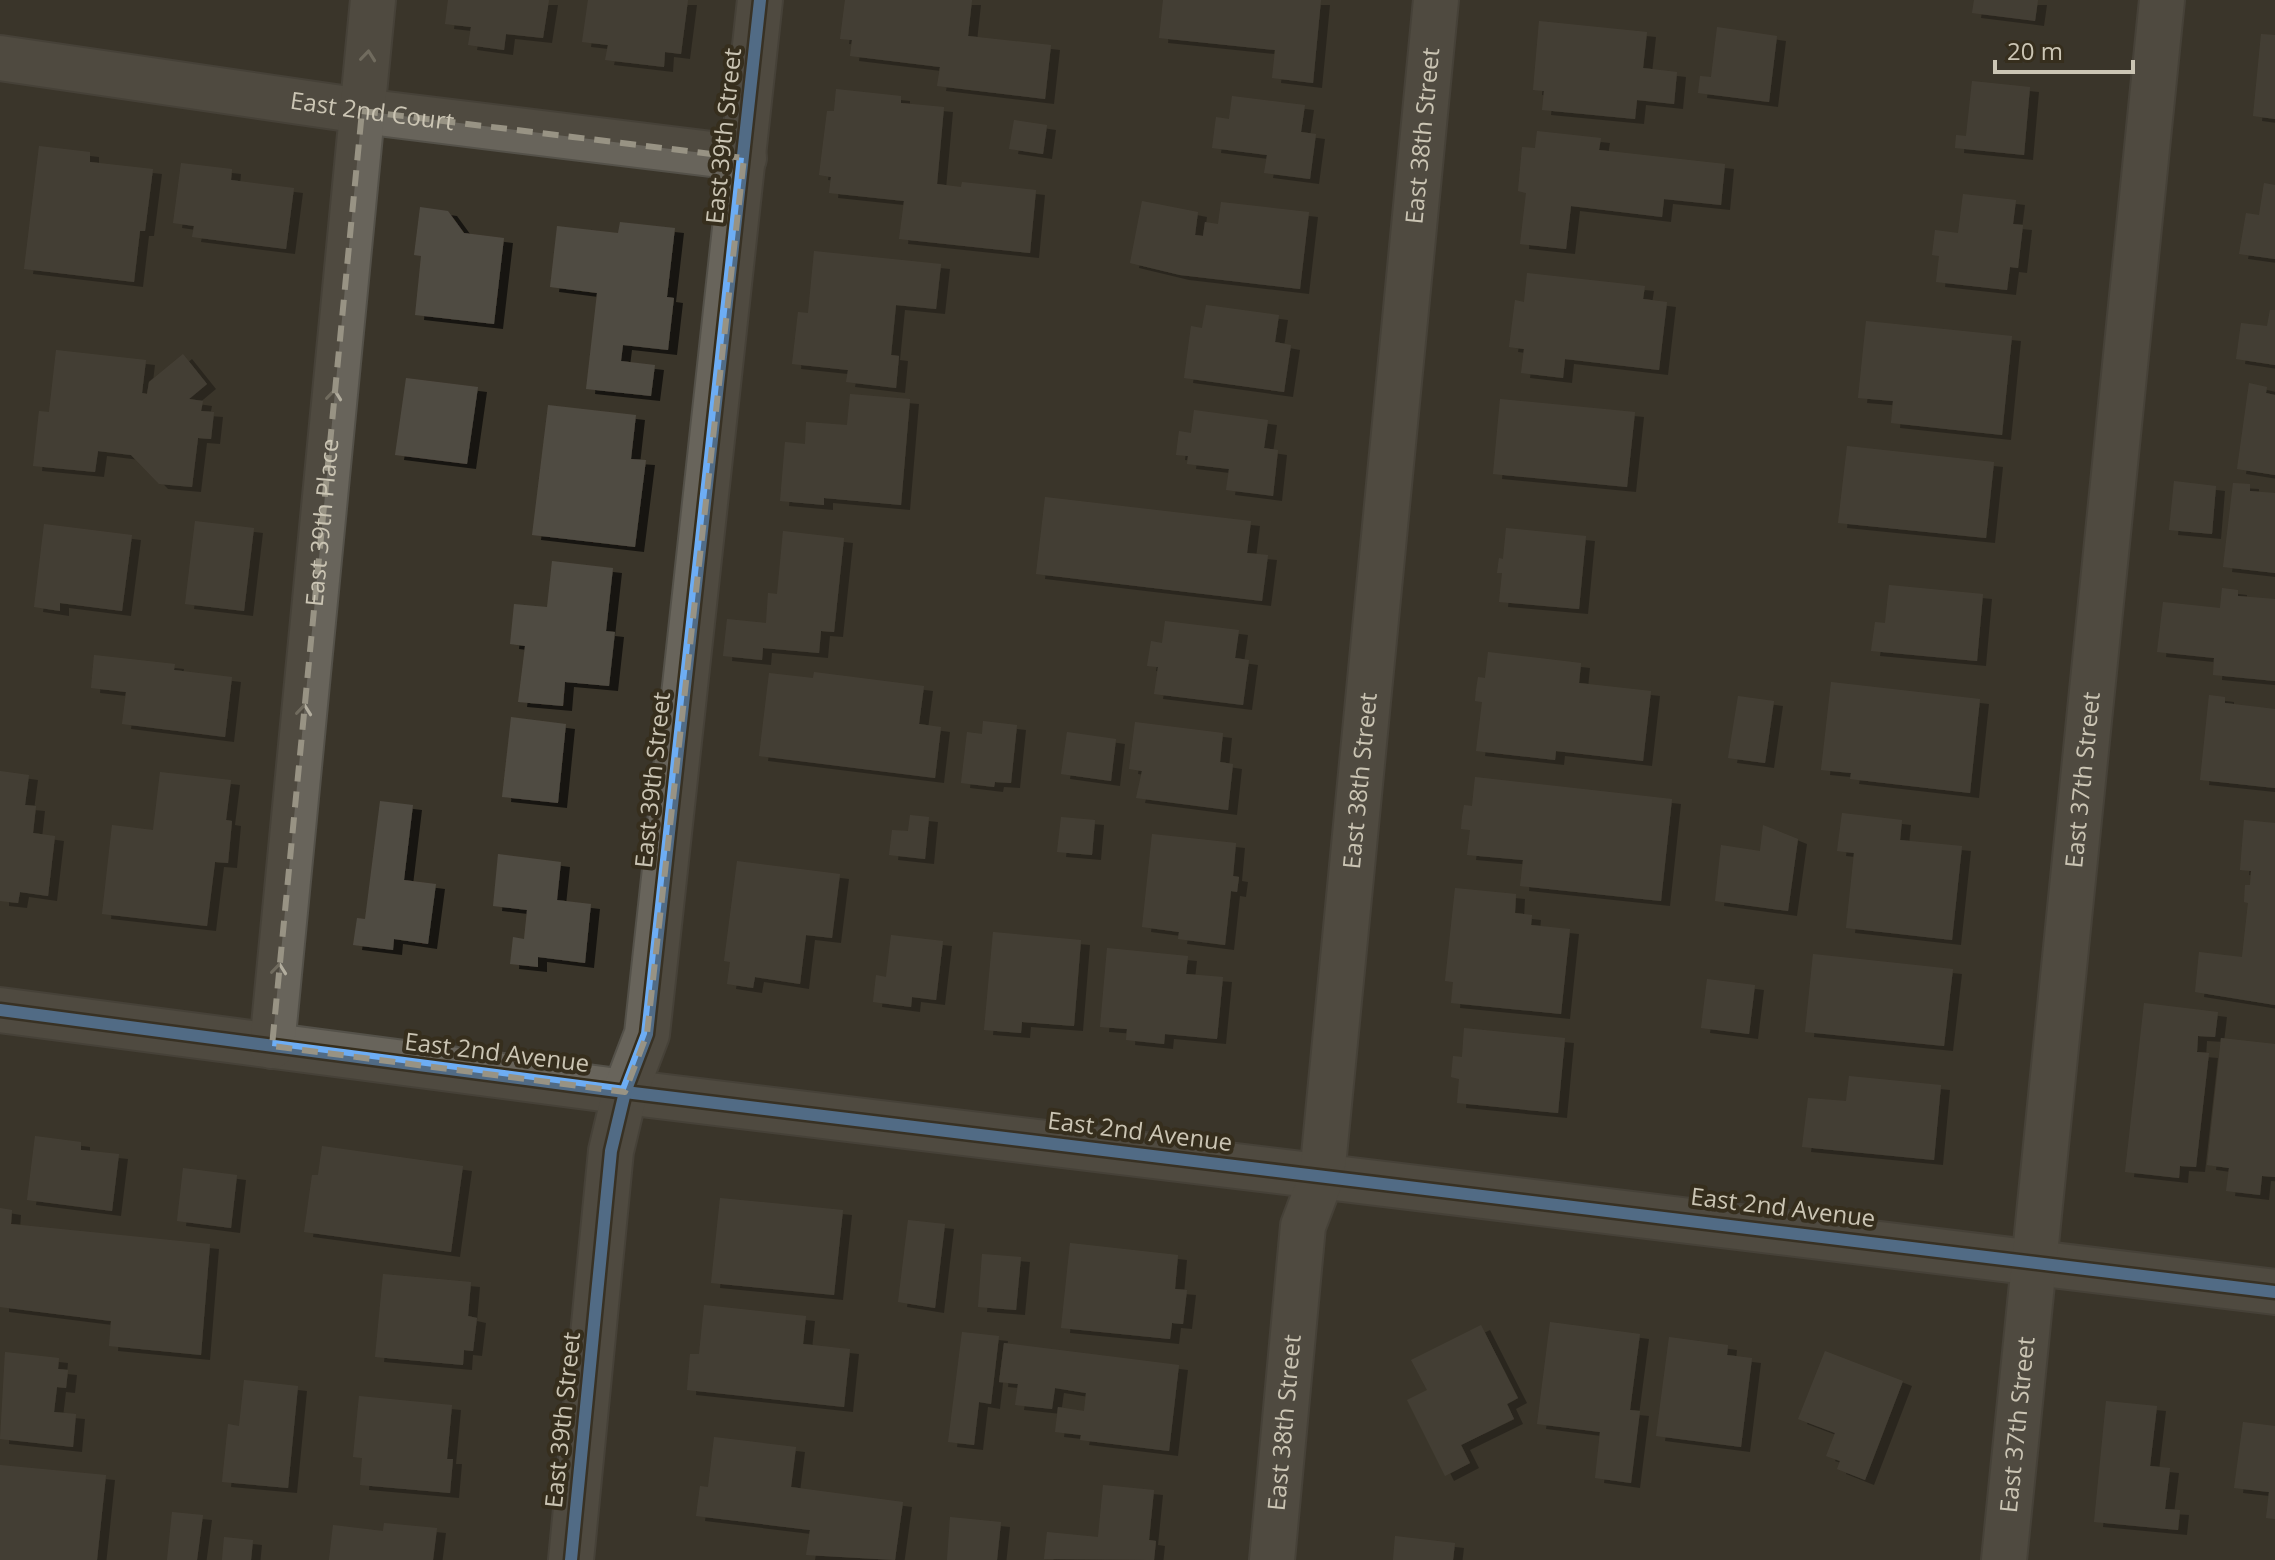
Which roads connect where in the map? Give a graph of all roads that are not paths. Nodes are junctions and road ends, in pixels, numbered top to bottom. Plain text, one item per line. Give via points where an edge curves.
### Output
1 (373, 0) edge
2 (760, 0) edge
3 (1436, 0) edge
4 (2162, 0) edge
5 (0, 58) edge
6 (362, 111) junction
7 (744, 158) junction
8 (0, 1010) edge
9 (272, 1046) junction
10 (625, 1092) junction
11 (1322, 1176) junction
12 (2036, 1261) junction
13 (2275, 1292) edge
14 (571, 1560) edge
15 (1272, 1560) edge
16 (2004, 1560) edge

6 -> 1 street, East 39th Place
2 - 7 street, East 39th Street
3 - 11 street, East 38th Street
4 - 12 street, East 37th Street
5 - 6 street, East 2nd Court
6 - 7 street, East 2nd Court
9 -> 6 street, East 39th Place
7 - 10 street, East 39th Street via 647,1034
8 - 9 street, East 2nd Avenue
9 - 10 street, East 2nd Avenue
10 - 11 street, East 2nd Avenue
10 - 14 street, East 39th Street via 611,1151
11 - 12 street, East 2nd Avenue
11 - 15 street, East 38th Street via 1303,1226
12 - 13 street, East 2nd Avenue
12 - 16 street, East 37th Street

